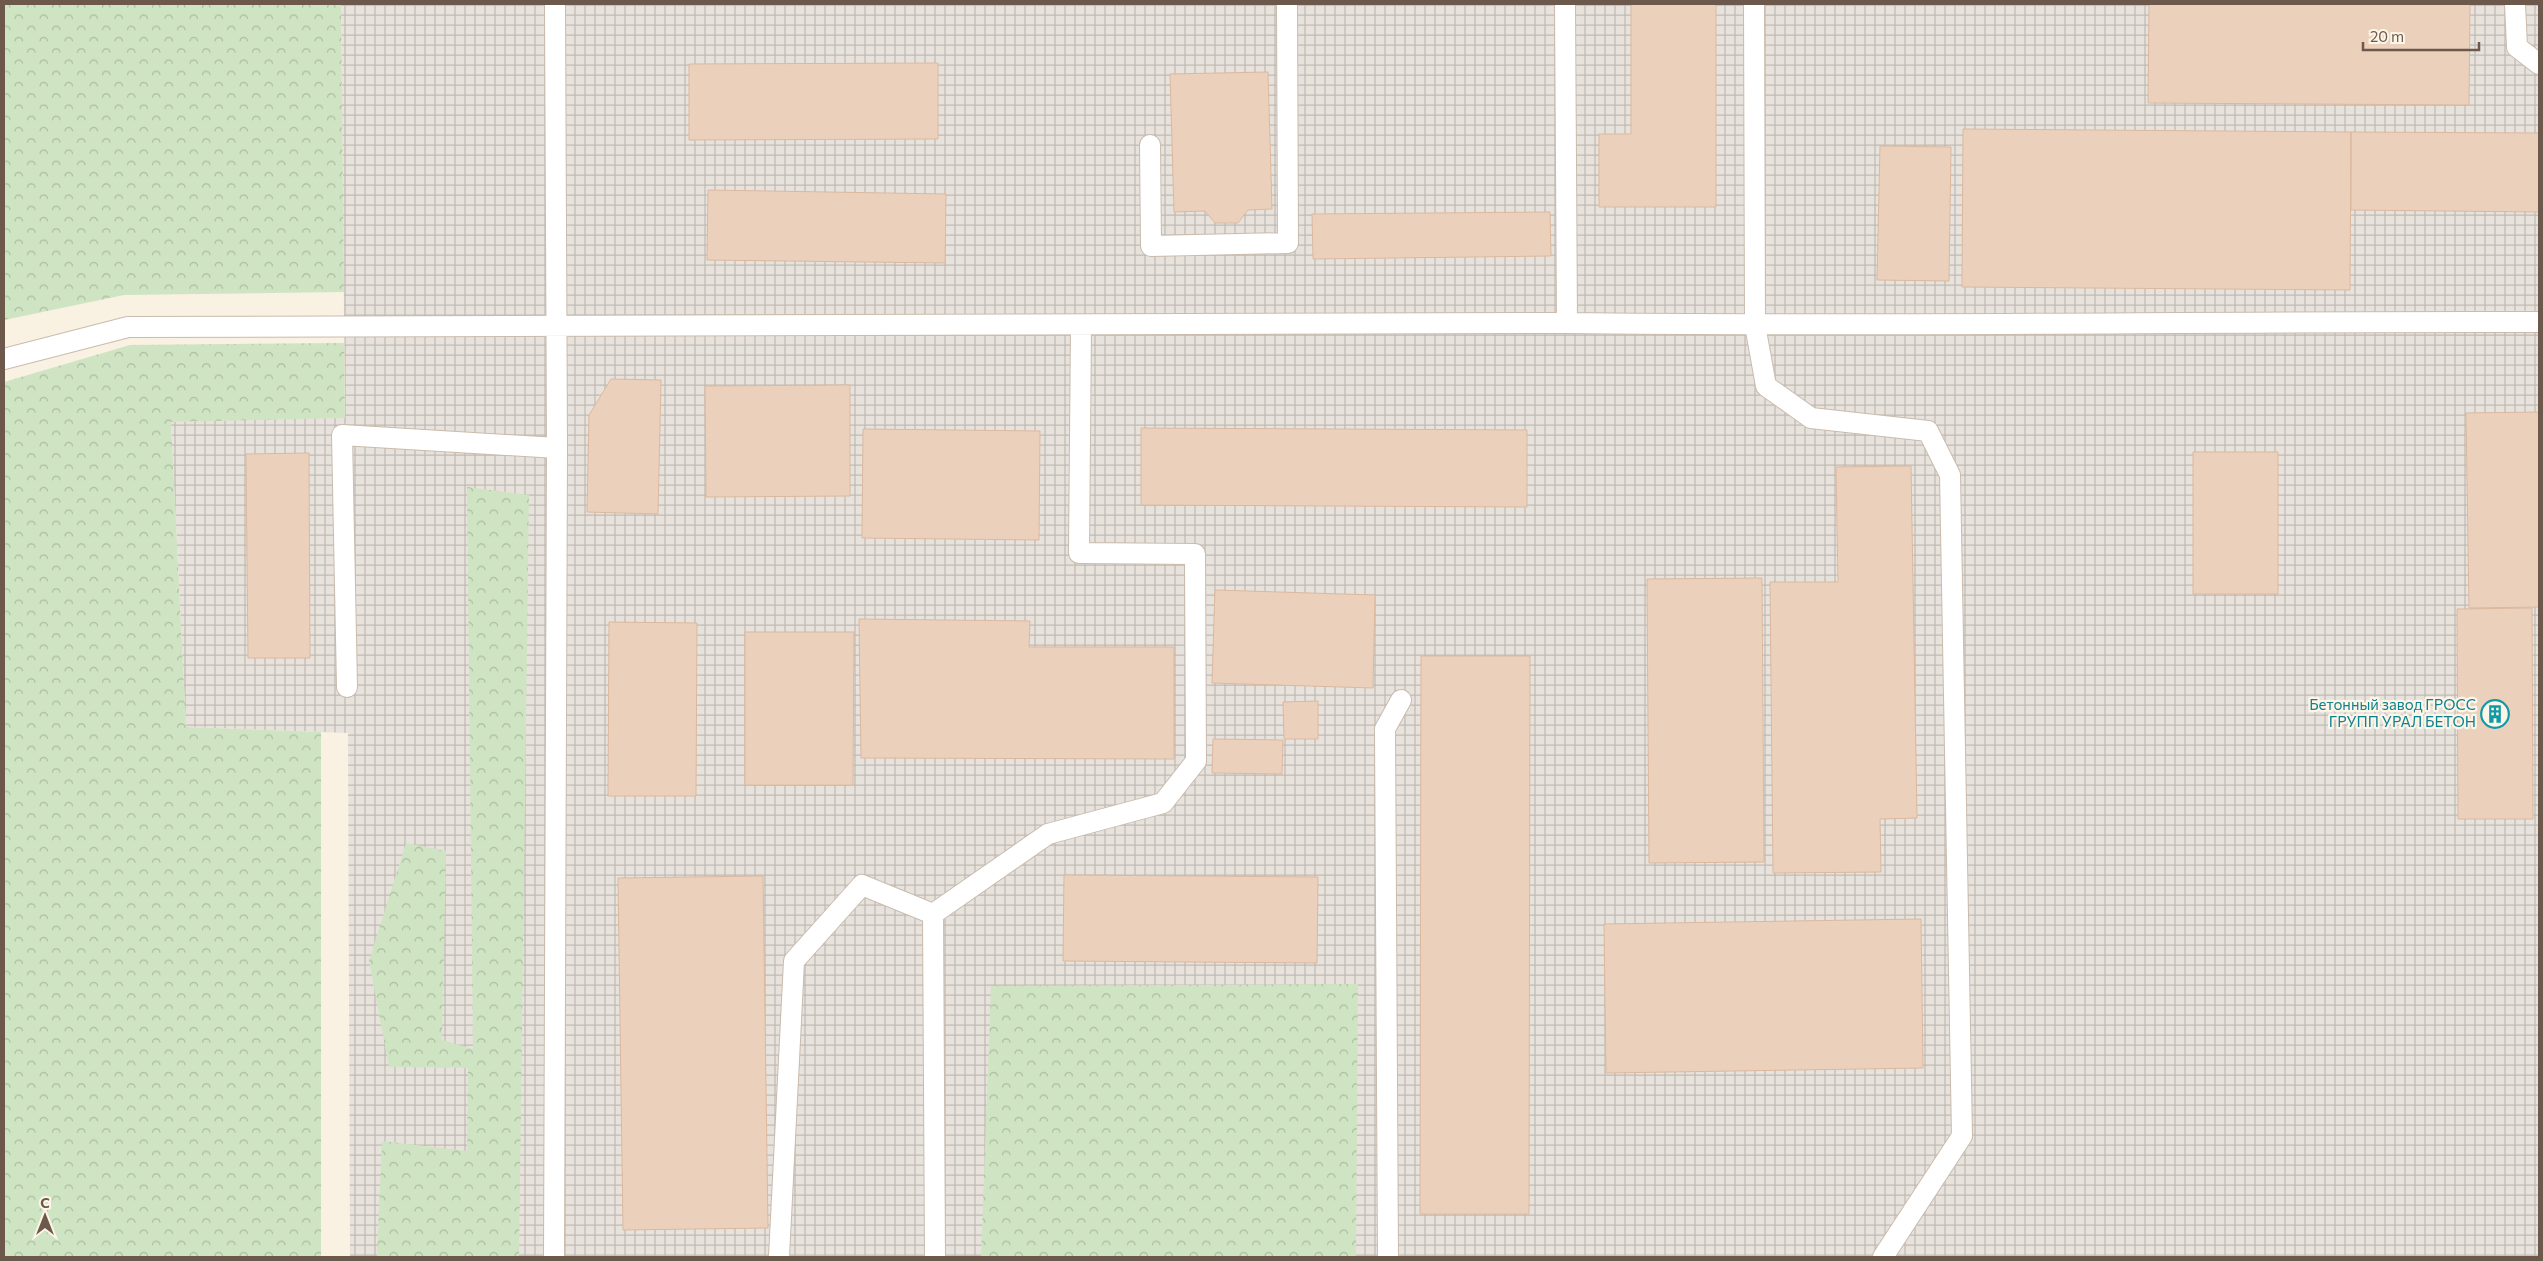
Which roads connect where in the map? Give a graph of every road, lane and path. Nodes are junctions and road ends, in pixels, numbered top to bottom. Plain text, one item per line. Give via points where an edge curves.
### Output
1 (555, 4) edge
2 (1287, 4) edge
3 (1565, 4) edge
4 (1754, 4) edge
5 (2515, 4) edge
6 (2539, 64) edge
7 (1150, 145) dead end
8 (2539, 322) edge
9 (1567, 323) junction
10 (556, 325) junction
11 (1081, 325) junction
12 (1756, 325) junction
13 (4, 359) edge
14 (557, 448) junction
15 (347, 686) dead end
16 (1400, 700) dead end
17 (933, 914) junction
18 (554, 1257) edge
19 (779, 1257) edge
20 (935, 1257) edge
21 (1388, 1257) edge
22 (1883, 1257) edge

1 - 10 lane
2 - 7 lane via 1288,243 1151,246
3 - 9 lane
4 - 12 lane
5 - 6 lane via 2517,47
8 - 12 lane
9 - 11 lane
9 - 12 lane
10 - 11 lane
10 - 13 lane via 128,327
10 - 14 lane
11 - 17 lane via 1079,553 1196,554 1196,761 1163,803 1048,834
12 - 22 lane via 1766,386 1811,418 1928,431 1950,475 1962,1136
14 - 15 lane via 342,435
14 - 18 lane
16 - 21 lane via 1385,729
17 - 19 lane via 862,885 794,961
17 - 20 lane

